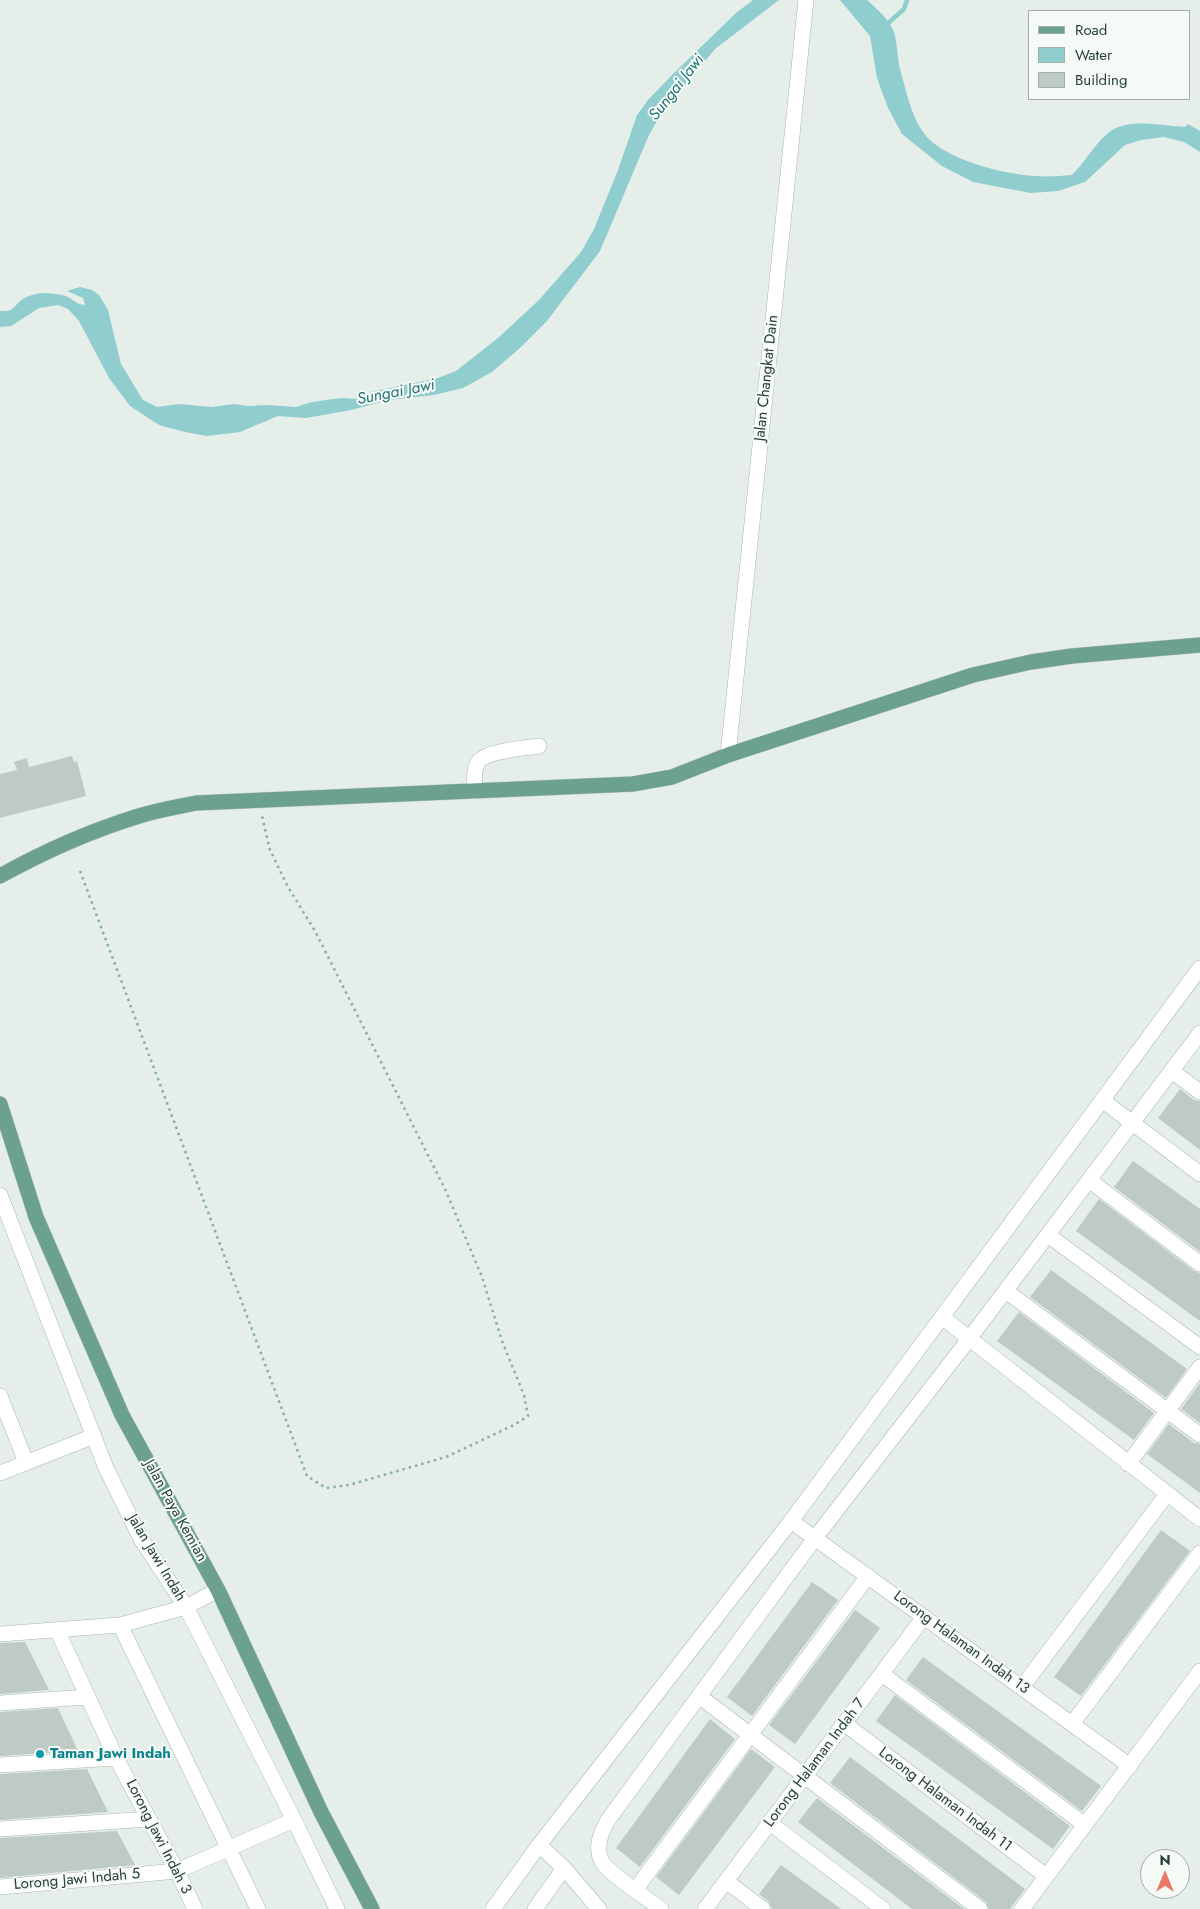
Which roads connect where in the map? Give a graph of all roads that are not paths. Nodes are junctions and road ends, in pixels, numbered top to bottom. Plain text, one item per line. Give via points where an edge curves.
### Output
1 (806, 0) edge
2 (1200, 645) edge
3 (539, 746) dead end
4 (728, 755) junction
5 (475, 791) junction
6 (0, 876) edge
7 (1200, 968) edge
8 (1200, 1033) edge
9 (1172, 1071) junction
10 (1200, 1092) edge
11 (1102, 1100) junction
12 (0, 1104) edge
13 (1132, 1123) junction
14 (1200, 1174) edge
15 (1089, 1180) junction
16 (0, 1195) edge
17 (1048, 1235) junction
18 (1200, 1264) edge
19 (1006, 1291) junction
20 (942, 1317) junction
21 (969, 1340) junction
22 (1200, 1347) edge
23 (1200, 1367) edge
24 (0, 1396) edge
25 (1168, 1411) junction
26 (1200, 1435) edge
27 (94, 1436) junction
28 (26, 1462) junction
29 (1128, 1464) junction
30 (0, 1472) edge
31 (1167, 1494) junction
32 (1200, 1519) edge
33 (791, 1521) junction
34 (816, 1538) junction
35 (1200, 1553) edge
36 (868, 1576) junction
37 (218, 1590) junction
38 (186, 1607) junction
39 (924, 1617) junction
40 (120, 1625) junction
41 (57, 1630) junction
42 (0, 1634) edge
43 (1200, 1671) edge
44 (882, 1674) junction
45 (1022, 1687) junction
46 (699, 1696) junction
47 (88, 1697) junction
48 (0, 1703) edge
49 (845, 1724) junction
50 (1072, 1724) junction
51 (750, 1735) junction
52 (116, 1758) junction
53 (0, 1765) edge
54 (1130, 1766) junction
55 (804, 1777) junction
56 (150, 1819) junction
57 (294, 1820) junction
58 (770, 1823) junction
59 (1085, 1825) junction
60 (0, 1830) edge
61 (540, 1845) junction
62 (228, 1848) junction
63 (564, 1868) junction
64 (176, 1871) junction
65 (1046, 1876) junction
66 (726, 1881) junction
67 (0, 1887) edge
68 (635, 1890) junction
69 (194, 1909) edge
70 (258, 1909) edge
71 (337, 1909) edge
72 (372, 1909) edge
73 (493, 1909) edge
74 (535, 1909) edge
75 (599, 1909) edge
76 (661, 1909) edge
77 (705, 1909) edge
78 (763, 1909) edge
79 (883, 1909) edge
80 (980, 1909) edge
81 (1022, 1909) edge

1 - 4 street, Jalan Changkat Dain
2 - 4 main road via 1072,656 973,675
3 - 5 street via 482,758 476,765
4 - 5 main road via 672,777 633,784
5 - 6 main road via 196,803 140,816 76,838
7 - 11 street
8 - 9 street
9 - 10 street
9 - 13 street
11 - 13 street
11 - 20 street
12 - 37 main road, Jalan Paya Kemian via 36,1217 122,1414
13 - 14 street
13 - 15 street
15 - 17 street
15 - 18 street
16 - 27 street, Jalan Jawi Indah
17 - 19 street
17 - 22 street
19 - 21 street
19 - 25 street
20 - 21 street
20 - 33 street
21 - 29 street
21 - 34 street
23 - 25 street
24 - 28 street
25 - 26 street
25 - 29 street
27 - 28 street
27 - 38 street, Jalan Jawi Indah via 141,1539
28 - 30 street
29 - 31 street
31 - 32 street
31 - 45 street
33 - 34 street, Lorong Halaman Indah 13
33 - 61 street
34 - 36 street, Lorong Halaman Indah 13
34 - 46 street
35 - 50 street
36 - 39 street, Lorong Halaman Indah 13
36 - 51 street
37 - 38 street
37 - 72 main road, Jalan Paya Kemian via 321,1812
38 - 40 street
38 - 57 street, Jalan Jawi Indah
39 - 44 street, Lorong Halaman Indah 7
39 - 45 street, Lorong Halaman Indah 13
40 - 41 street
40 - 62 street
41 - 42 street
41 - 47 street, Lorong Jawi Indah 3
43 - 54 street
44 - 49 street, Lorong Halaman Indah 7
44 - 59 street
45 - 50 street, Lorong Halaman Indah 13
46 - 51 street
46 - 68 street via 602,1831 599,1846 602,1861
47 - 48 street
47 - 52 street, Lorong Jawi Indah 3
49 - 55 street, Lorong Halaman Indah 7
49 - 65 street, Lorong Halaman Indah 11
50 - 54 street, Lorong Halaman Indah 13
51 - 55 street
51 - 68 street
52 - 53 street
52 - 56 street, Lorong Jawi Indah 3
54 - 59 street
55 - 58 street, Lorong Halaman Indah 7
55 - 80 street
56 - 60 street
56 - 64 street, Lorong Jawi Indah 3
57 - 62 street, Lorong Jawi Indah 5
57 - 71 street, Jalan Jawi Indah
58 - 66 street, Lorong Halaman Indah 7
58 - 79 street
59 - 65 street
61 - 63 street
61 - 73 street
62 - 64 street, Lorong Jawi Indah 5
62 - 70 street
63 - 74 street
63 - 75 street
64 - 67 street, Lorong Jawi Indah 5
64 - 69 street, Lorong Jawi Indah 3
65 - 81 street
66 - 77 street, Lorong Halaman Indah 7
66 - 78 street
68 - 76 street

